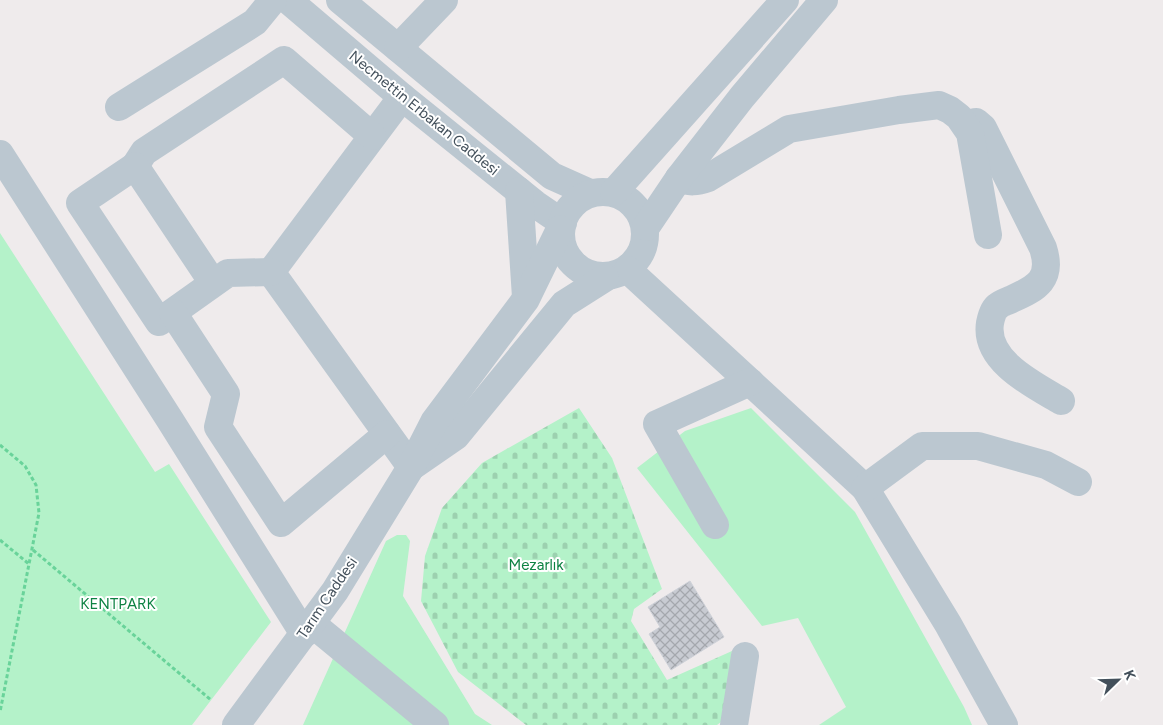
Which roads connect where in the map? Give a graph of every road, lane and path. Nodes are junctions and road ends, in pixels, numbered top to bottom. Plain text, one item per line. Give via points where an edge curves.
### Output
1 (273, 0) edge
2 (288, 0) edge
3 (340, 0) edge
4 (444, 0) edge
5 (785, 0) edge
6 (824, 0) edge
7 (398, 48) junction
8 (402, 97) junction
9 (466, 105) junction
10 (119, 107) dead end
11 (966, 124) junction
12 (445, 132) junction
13 (372, 136) junction
14 (0, 154) edge
15 (135, 166) junction
16 (678, 178) junction
17 (519, 191) junction
18 (602, 193) junction
19 (562, 226) junction
20 (646, 227) junction
21 (988, 235) dead end
22 (271, 272) junction
23 (616, 274) junction
24 (213, 284) junction
25 (526, 299) junction
26 (173, 313) junction
27 (750, 382) junction
28 (1061, 401) dead end
29 (387, 434) junction
30 (0, 445) edge
31 (411, 467) junction
32 (1078, 482) dead end
33 (865, 488) junction
34 (715, 524) dead end
35 (0, 540) edge
36 (32, 550) junction
37 (29, 564) junction
38 (307, 629) junction
39 (745, 656) dead end
40 (212, 700) dead end
41 (0, 712) edge
42 (236, 725) edge
43 (435, 725) edge
44 (734, 725) edge
45 (1004, 725) edge

1 - 10 street via 255,22
2 - 8 street, Necmettin Erbakan Caddesi
3 - 7 street
4 - 7 street
5 - 18 street
6 - 16 street
7 - 9 street
8 - 12 street, Necmettin Erbakan Caddesi
8 - 13 street
9 - 12 street
9 - 18 street via 552,176
11 - 16 street via 939,105 789,129 708,178 694,182
11 - 21 street
11 - 28 street via 976,122 983,128 1046,256 1044,273 1036,287 997,306 991,320 992,344 1000,358
12 - 17 street, Necmettin Erbakan Caddesi
13 - 15 street via 284,60 144,152
13 - 22 street
14 - 38 street
15 - 24 street
15 - 26 street via 80,203 159,322
16 - 20 street
17 - 19 street, Necmettin Erbakan Caddesi
17 - 25 street
18 - 19 street via 570,207
18 - 20 street via 635,205
19 - 23 street via 564,254 581,272
19 - 25 street, Tarım Caddesi
20 - 23 street via 643,252
22 - 24 street via 228,273
22 - 29 street
23 - 27 street
23 - 31 street, Tarım Caddesi via 564,304 456,436
24 - 26 street
25 - 31 street, Tarım Caddesi via 434,422
26 - 29 street via 226,394 218,427 281,523
27 - 33 street
27 - 34 street via 657,424
29 - 31 street
30 - 36 path via 25,466 36,485 39,513
31 - 38 street, Tarım Caddesi via 335,591
32 - 33 street via 1046,465 978,446 922,446
33 - 45 street via 948,624
35 - 37 path
36 - 37 path
36 - 40 path
37 - 41 path
38 - 42 street, Tarım Caddesi
38 - 43 street
39 - 44 street

